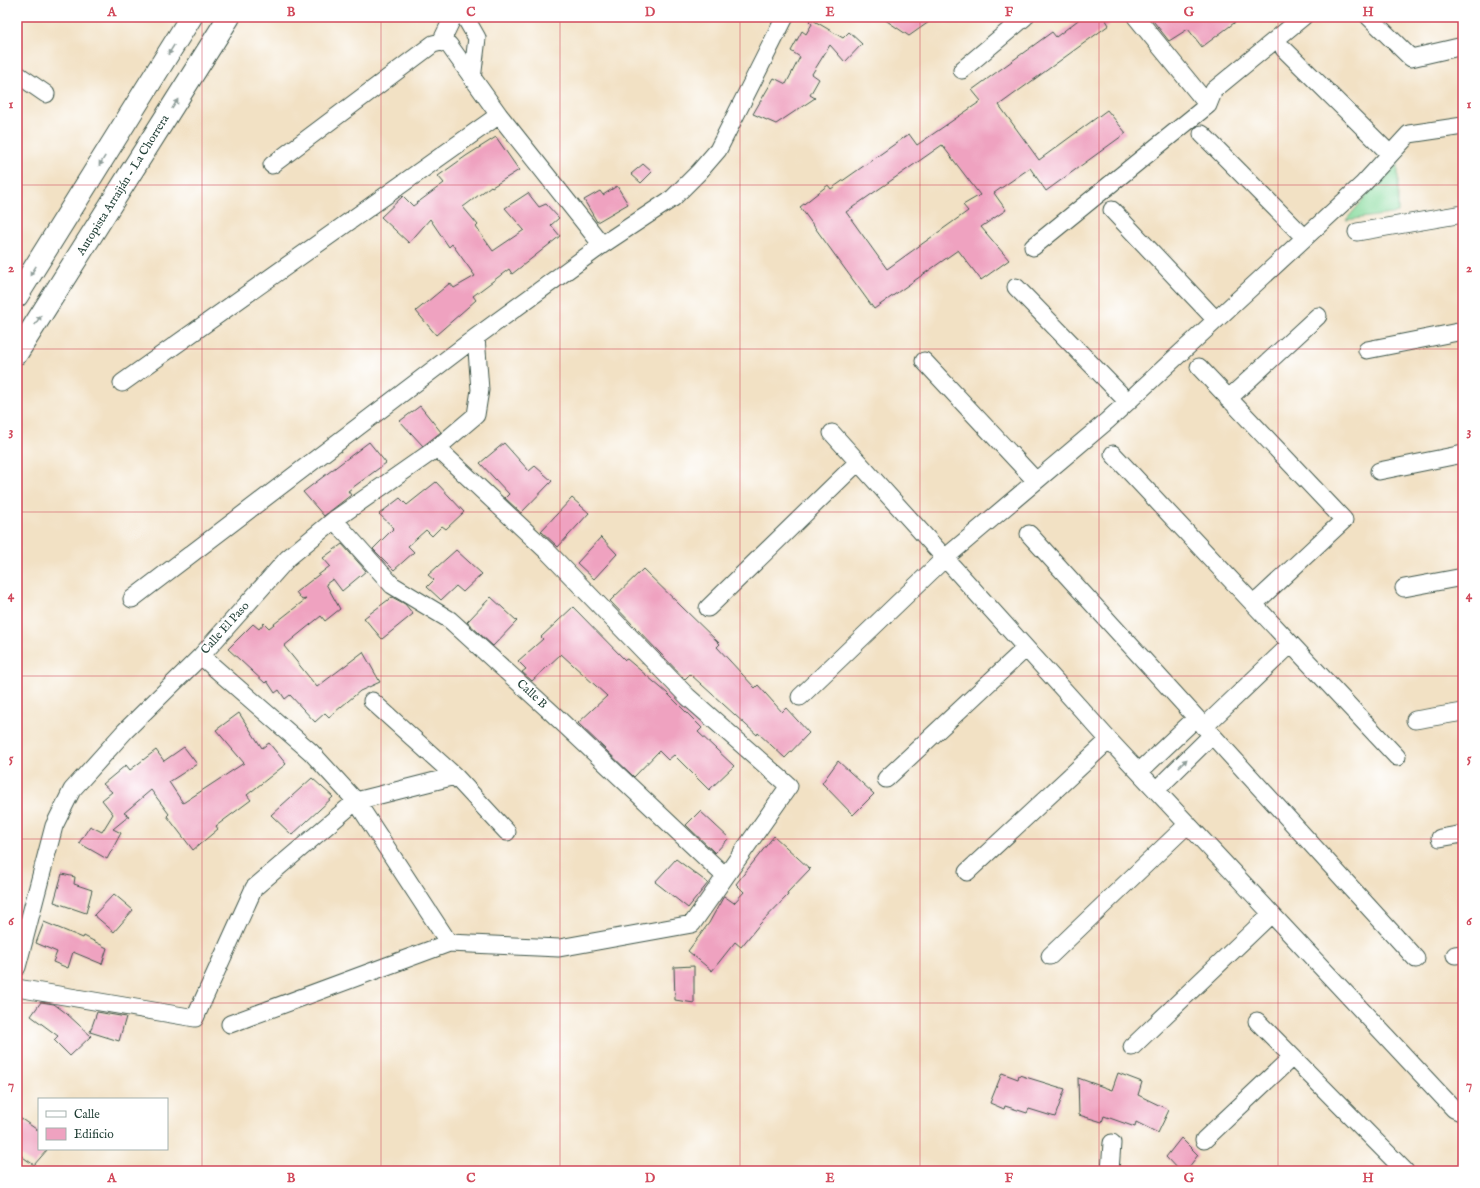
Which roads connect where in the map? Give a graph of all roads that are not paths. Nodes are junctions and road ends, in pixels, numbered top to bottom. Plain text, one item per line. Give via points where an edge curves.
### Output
1 (191, 17) edge
2 (229, 17) edge
3 (453, 17) edge
4 (465, 17) edge
5 (785, 17) edge
6 (1025, 17) edge
7 (1136, 17) edge
8 (1303, 17) edge
9 (1369, 17) edge
10 (441, 42) junction
11 (1463, 46) edge
12 (1284, 49) dead end
13 (962, 70) dead end
14 (17, 74) edge
15 (472, 79) junction
16 (46, 94) dead end
17 (1208, 106) junction
18 (499, 115) junction
19 (1463, 126) edge
20 (1202, 134) dead end
21 (1390, 154) junction
22 (272, 165) dead end
23 (1112, 210) dead end
24 (1463, 214) edge
25 (1357, 232) dead end
26 (1305, 238) junction
27 (602, 245) junction
28 (1033, 247) dead end
29 (1016, 287) dead end
30 (17, 296) edge
31 (1318, 316) dead end
32 (1216, 320) junction
33 (1463, 331) edge
34 (476, 337) junction
35 (1367, 350) dead end
36 (17, 353) edge
37 (924, 361) dead end
38 (1199, 367) dead end
39 (122, 383) dead end
40 (1228, 399) junction
41 (1128, 402) junction
42 (832, 433) dead end
43 (438, 448) junction
44 (1113, 454) dead end
45 (1463, 454) edge
46 (858, 462) junction
47 (1379, 471) dead end
48 (1036, 481) junction
49 (334, 520) junction
50 (1029, 534) dead end
51 (945, 558) junction
52 (1463, 577) edge
53 (1404, 588) dead end
54 (132, 599) dead end
55 (1254, 604) junction
56 (708, 608) dead end
57 (1291, 644) junction
58 (1026, 648) junction
59 (201, 656) junction
60 (800, 697) dead end
61 (372, 701) dead end
62 (1463, 712) edge
63 (1415, 720) dead end
64 (1204, 727) junction
65 (1109, 740) junction
66 (1397, 757) dead end
67 (1139, 772) junction
68 (455, 776) junction
69 (886, 779) dead end
70 (1156, 790) junction
71 (356, 801) junction
72 (1188, 824) junction
73 (507, 832) dead end
74 (1463, 834) edge
75 (1440, 838) dead end
76 (967, 872) dead end
77 (725, 876) junction
78 (1271, 914) junction
79 (449, 943) junction
80 (1050, 956) dead end
81 (1416, 959) dead end
82 (17, 967) edge
83 (17, 988) edge
84 (1257, 1021) dead end
85 (230, 1024) dead end
86 (1132, 1047) dead end
87 (1292, 1057) junction
88 (1463, 1113) edge
89 (1204, 1140) dead end
90 (1112, 1143) dead end
91 (1110, 1171) edge
92 (1405, 1171) edge

1 -> 30 highway
36 -> 2 highway, Autopista Arraiján - La Chorrera
3 - 10 street
4 - 15 street via 477,38
5 - 27 street via 718,150 673,198
6 - 13 street
7 - 17 street
8 - 17 street via 1214,90
9 - 11 street via 1411,58
10 - 15 street via 449,45
10 - 22 street via 434,44
12 - 21 street
14 - 16 street
15 - 18 street
17 - 28 street
18 - 27 street
18 - 39 street
19 - 21 street via 1409,134
20 - 26 street
21 - 26 street via 1363,184
23 - 32 street
24 - 25 street
26 - 32 street
27 - 34 street
29 - 41 street
31 - 40 street
32 - 41 street
33 - 35 street
34 - 43 street, Calle El Paso via 480,390 476,415
34 - 54 street
37 - 48 street
38 - 40 street
40 - 55 street via 1344,520
41 - 48 street
42 - 46 street
43 - 49 street, Calle El Paso
43 - 77 street via 547,551 688,697 789,786
44 - 55 street
45 - 47 street
46 - 51 street
46 - 56 street
48 - 51 street
49 - 59 street, Calle El Paso via 288,558
49 - 77 street, Calle B via 392,585 450,620
50 - 64 street
51 - 58 street
51 - 60 street
52 - 53 street
55 - 57 street
57 - 64 street
57 - 66 street
58 - 65 street
58 - 69 street
59 - 71 street via 310,752
59 - 82 street, Calle El Paso via 125,731 72,790 54,826
61 - 68 street
62 - 63 street
64 - 67 street
70 -> 64 street
64 - 81 street
65 - 67 street
65 - 76 street
67 - 70 street
68 - 71 street
68 - 73 street
70 - 72 street
71 - 79 street
71 - 83 street via 254,888 195,1018
72 - 78 street
72 - 80 street
74 - 75 street
77 - 79 street via 692,924 559,948
78 - 86 street
78 - 88 street via 1454,1109
79 - 85 street
84 - 87 street
87 - 89 street
87 - 92 street
90 - 91 street

